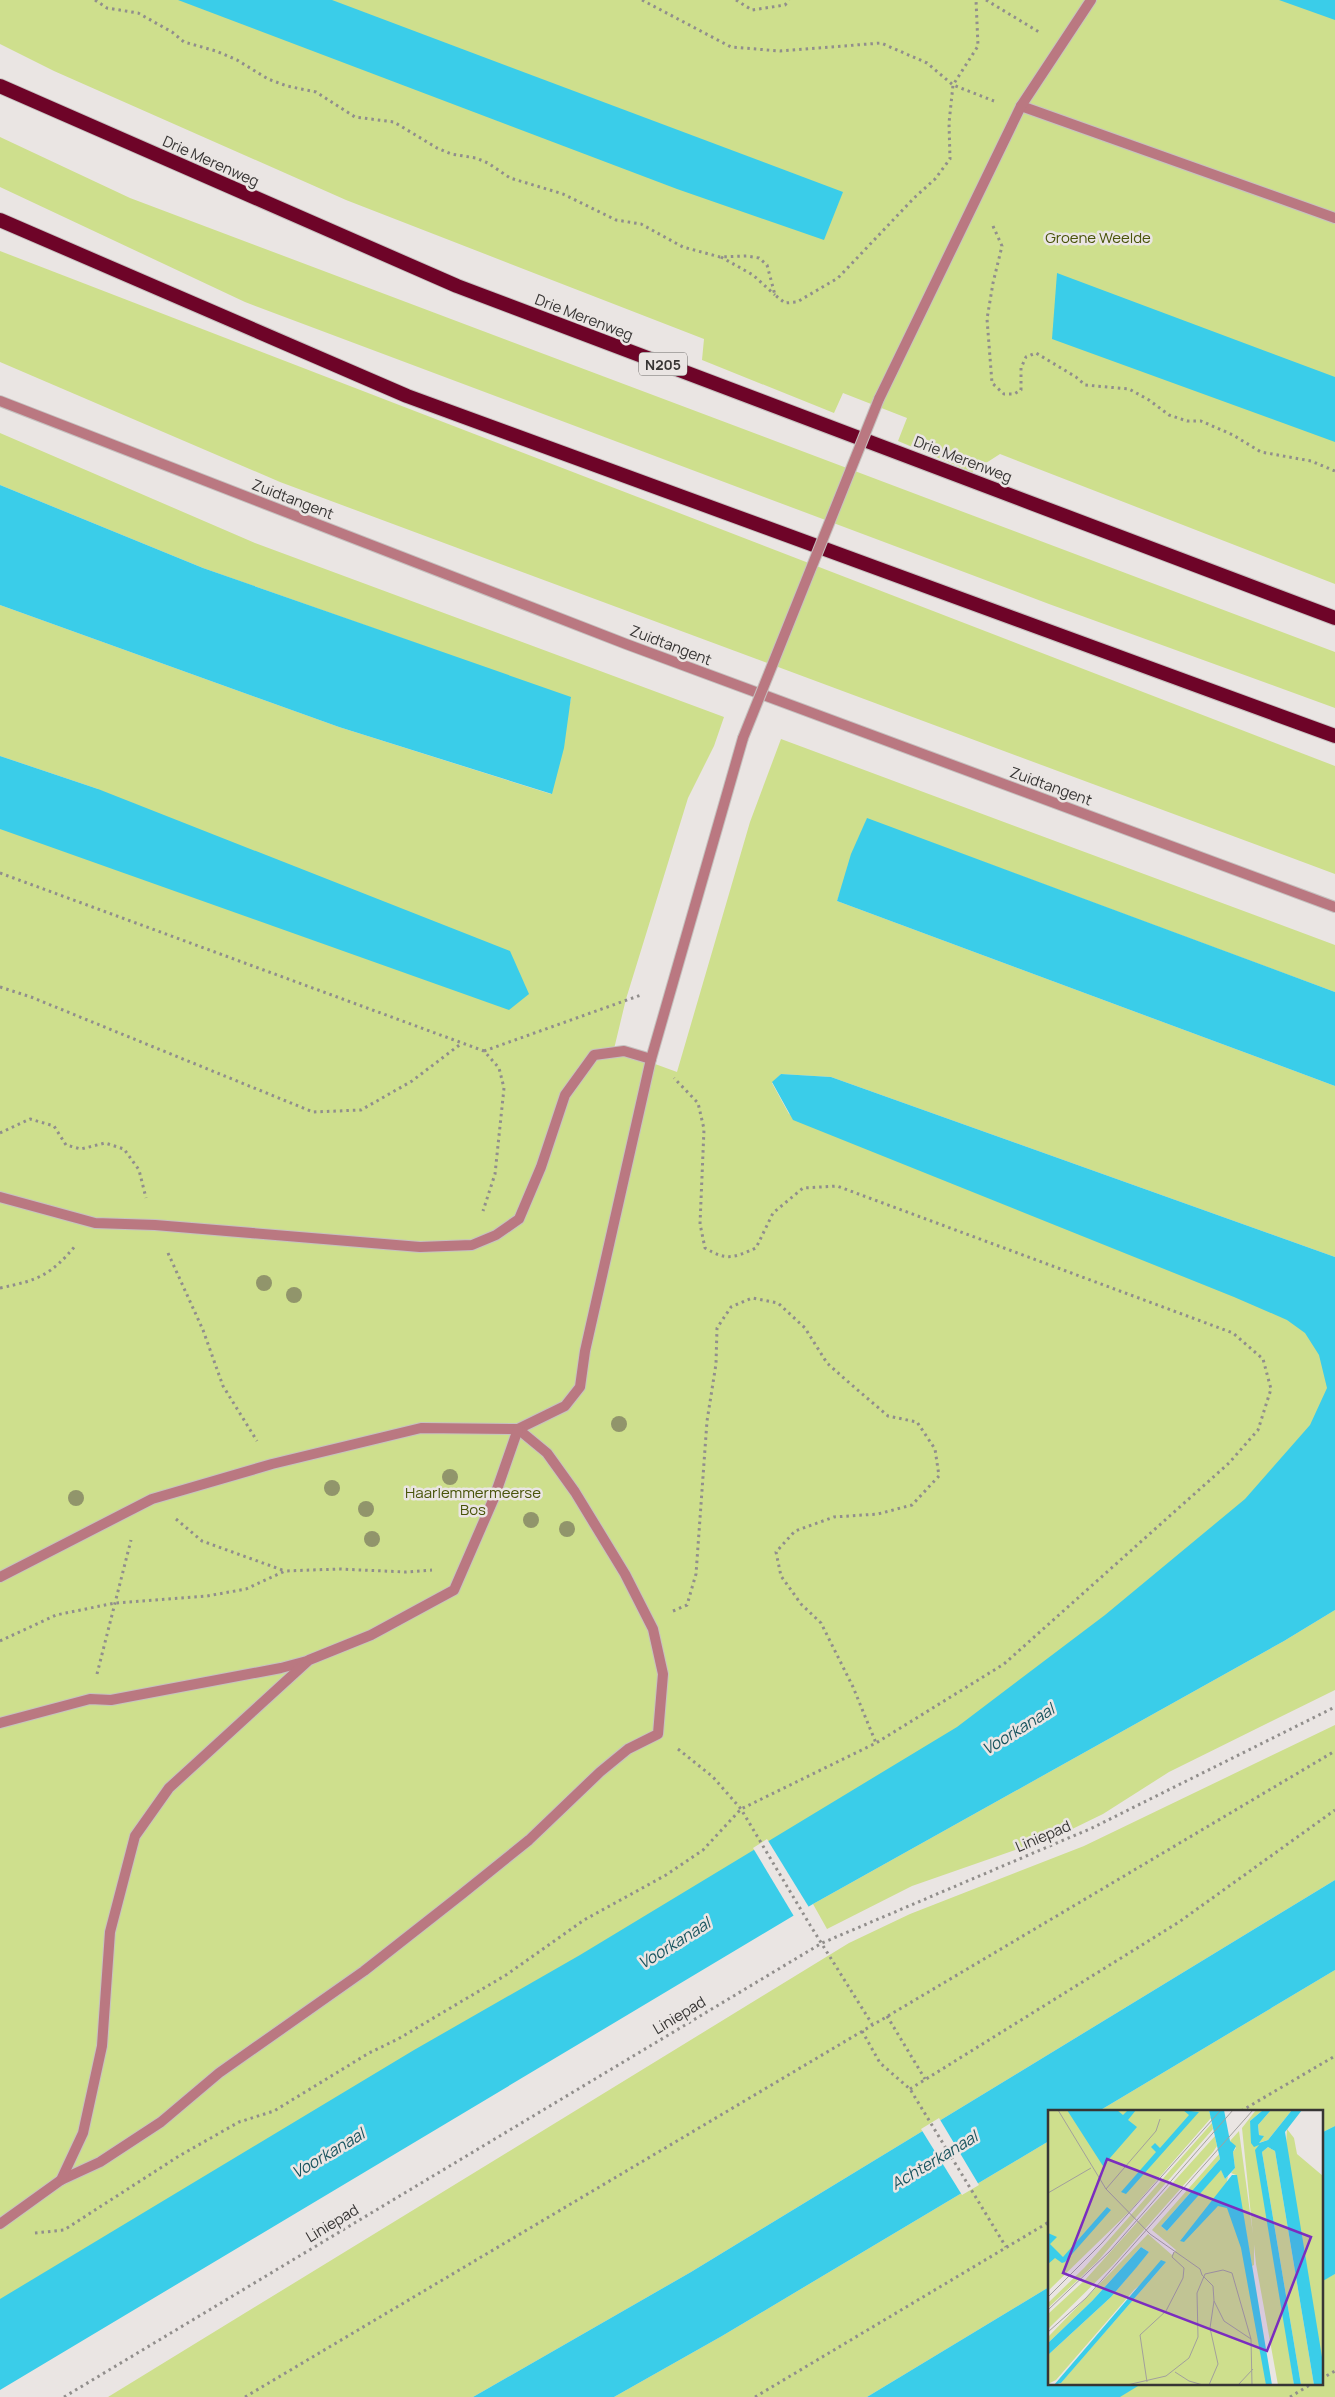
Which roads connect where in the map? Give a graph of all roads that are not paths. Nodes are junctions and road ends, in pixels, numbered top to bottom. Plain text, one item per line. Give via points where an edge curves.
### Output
1 (1092, 0) edge
2 (0, 86) edge
3 (1021, 106) junction
4 (1335, 218) edge
5 (0, 220) edge
6 (0, 401) edge
7 (1335, 618) edge
8 (1335, 736) edge
9 (1335, 907) edge
10 (651, 1059) junction
11 (0, 1197) edge
12 (518, 1429) junction
13 (0, 1577) edge
14 (309, 1660) junction
15 (0, 1723) edge
16 (61, 2180) junction
17 (0, 2224) edge

1 - 3 street
2 - 7 highway, Drie Merenweg / N205 via 457,286
3 - 4 street
3 - 10 street, bridge via 879,399 743,738
5 - 8 highway via 408,396
6 - 9 street, Zuidtangent via 626,644
10 - 11 street via 624,1051 594,1055 565,1095 541,1167 519,1219 496,1235 472,1245 420,1247 155,1225 95,1224
10 - 12 street via 585,1351 580,1387 565,1406
12 - 13 street via 421,1428 272,1464 152,1499
12 - 14 street via 494,1498 454,1590 371,1635
12 - 16 street via 547,1453 575,1492 625,1574 652,1629 663,1674 658,1734 628,1749 528,1840 462,1894 364,1970 219,2073 161,2122 100,2162
14 - 15 street via 111,1700 90,1699
14 - 16 street via 169,1788 135,1836 110,1932 102,2046 83,2133
16 - 17 street

